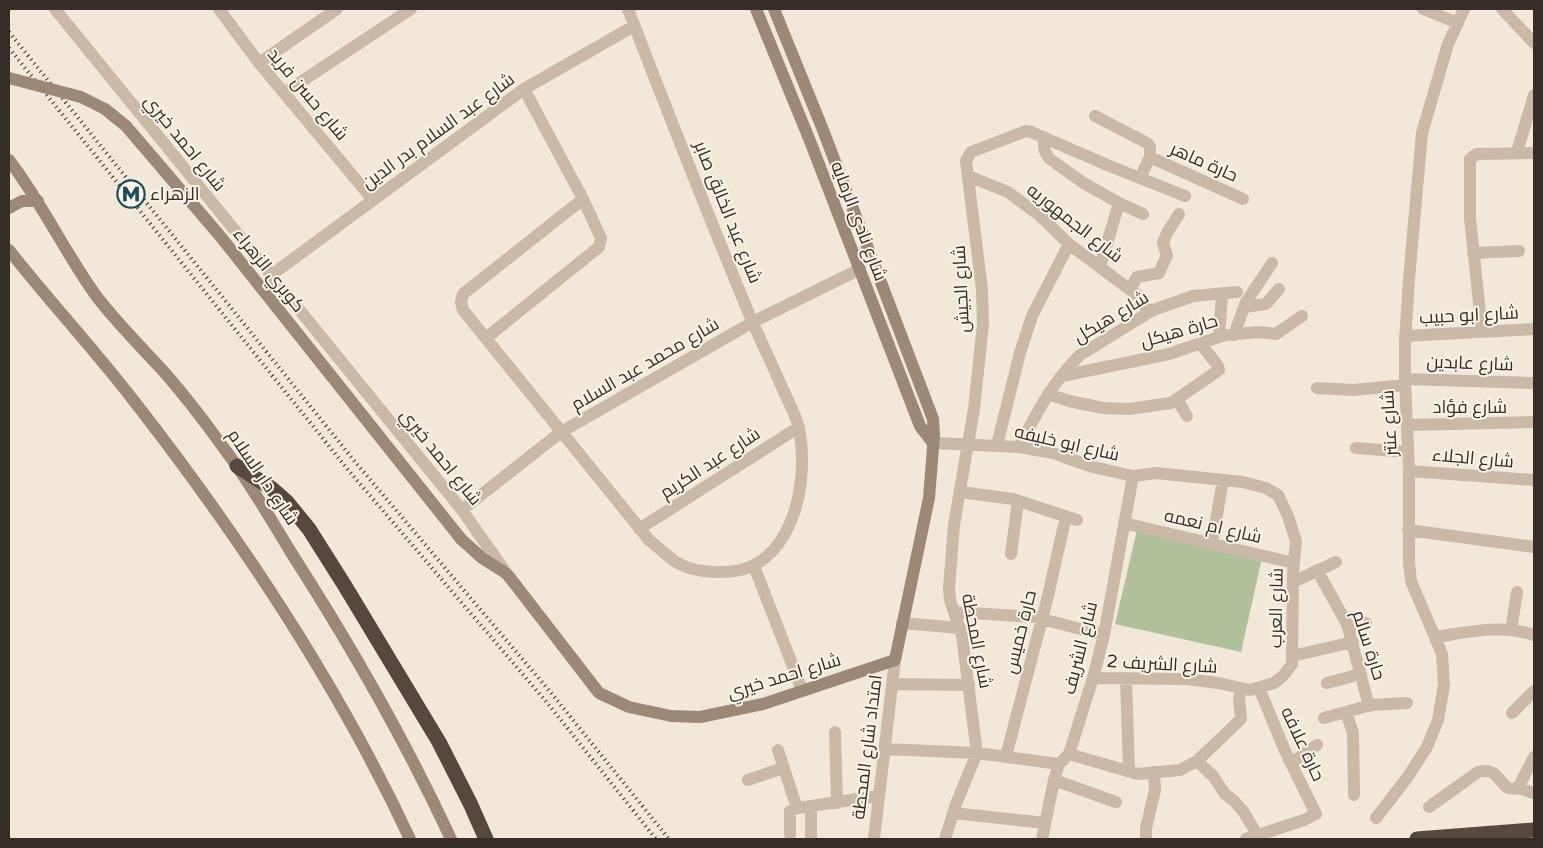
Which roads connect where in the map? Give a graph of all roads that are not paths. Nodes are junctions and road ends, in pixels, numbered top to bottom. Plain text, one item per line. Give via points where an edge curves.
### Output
1 (218, 9) edge
2 (337, 9) edge
3 (411, 9) edge
4 (628, 9) edge
5 (756, 9) edge
6 (774, 9) edge
7 (1423, 9) edge
8 (1464, 9) edge
9 (1502, 9) edge
10 (58, 11) edge
11 (1458, 23) junction
12 (634, 26) junction
13 (1534, 43) edge
14 (259, 63) junction
15 (9, 78) edge
16 (524, 89) junction
17 (284, 93) junction
18 (1534, 95) edge
19 (1095, 116) dead end
20 (1044, 137) junction
21 (1517, 152) junction
22 (1534, 153) edge
23 (1150, 157) junction
24 (9, 160) edge
25 (968, 176) junction
26 (1140, 178) junction
27 (1185, 196) dead end
28 (583, 199) junction
29 (1244, 199) dead end
30 (373, 200) junction
31 (38, 201) junction
32 (1119, 203) junction
33 (9, 208) edge
34 (1143, 214) dead end
35 (1179, 214) dead end
36 (1069, 244) junction
37 (9, 250) edge
38 (1519, 250) dead end
39 (1473, 253) junction
40 (1272, 262) dead end
41 (1100, 267) junction
42 (860, 269) junction
43 (270, 276) junction
44 (1130, 289) junction
45 (1279, 290) dead end
46 (1237, 292) dead end
47 (1222, 294) junction
48 (1244, 307) junction
49 (1149, 312) junction
50 (1302, 316) dead end
51 (753, 322) junction
52 (1534, 329) edge
53 (1482, 332) junction
54 (1234, 334) junction
55 (1405, 336) junction
56 (1219, 337) junction
57 (486, 338) junction
58 (1201, 344) junction
59 (1062, 376) junction
60 (1405, 382) junction
61 (1534, 383) edge
62 (1317, 388) dead end
63 (1048, 394) junction
64 (1177, 399) junction
65 (1187, 416) dead end
66 (1534, 422) edge
67 (1407, 424) junction
68 (799, 427) junction
69 (561, 432) junction
70 (933, 443) junction
71 (968, 444) junction
72 (997, 445) junction
73 (1019, 447) junction
74 (1356, 448) dead end
75 (1408, 452) junction
76 (237, 466) junction
77 (1409, 470) junction
78 (1134, 476) junction
79 (1223, 480) junction
80 (1534, 480) edge
81 (960, 492) junction
82 (1018, 501) junction
83 (462, 510) junction
84 (1124, 523) junction
85 (640, 529) junction
86 (1408, 530) junction
87 (1296, 541) joint
88 (1212, 544) junction
89 (1534, 547) edge
90 (1011, 554) dead end
91 (1336, 562) dead end
92 (1294, 563) junction
93 (754, 566) junction
94 (1317, 570) junction
95 (507, 574) junction
96 (1293, 582) junction
97 (1517, 592) dead end
98 (954, 612) junction
99 (1042, 618) junction
100 (902, 623) junction
101 (1366, 623) dead end
102 (1348, 627) junction
103 (960, 628) junction
104 (1511, 630) junction
105 (1104, 635) junction
106 (1534, 635) edge
107 (1436, 637) junction
108 (1353, 642) junction
109 (1292, 656) junction
110 (895, 660) junction
111 (1361, 674) junction
112 (1093, 678) junction
113 (1126, 678) junction
114 (892, 684) junction
115 (1327, 684) dead end
116 (968, 685) junction
117 (1242, 688) junction
118 (1259, 688) junction
119 (802, 690) junction
120 (1534, 691) edge
121 (1407, 703) dead end
122 (1369, 706) junction
123 (1346, 712) junction
124 (1512, 712) dead end
125 (1324, 718) dead end
126 (835, 732) dead end
127 (1317, 745) dead end
128 (884, 749) junction
129 (778, 750) dead end
130 (977, 753) junction
131 (1069, 754) junction
132 (1006, 756) junction
133 (1534, 757) edge
134 (1197, 761) junction
135 (1291, 763) junction
136 (1059, 764) junction
137 (783, 768) junction
138 (1129, 771) junction
139 (1154, 772) junction
140 (748, 780) dead end
141 (1054, 780) junction
142 (1518, 788) junction
143 (1534, 793) edge
144 (1354, 795) dead end
145 (878, 796) junction
146 (1116, 802) dead end
147 (837, 803) junction
148 (1429, 807) dead end
149 (805, 808) junction
150 (953, 813) junction
151 (1376, 818) dead end
152 (1045, 823) junction
153 (1534, 830) edge
154 (790, 834) dead end
155 (810, 837) dead end
156 (1252, 838) edge
157 (410, 839) edge
158 (451, 839) edge
159 (486, 839) edge
160 (874, 839) edge
161 (945, 839) edge
162 (1042, 839) edge
163 (1146, 839) edge
164 (1417, 839) edge

1 - 14 street, شارع حسن فريد
2 - 14 street
3 - 17 street
4 - 12 street, شارع عبد الخالق صابر
5 - 42 main road, شارع نادى الرمايه
6 - 70 main road, شارع نادى الرمايه via 930,411
7 - 11 street
8 - 11 street, شارع عنتر
9 - 13 street
10 - 43 street, شارع احمد خيري
11 - 55 street, شارع عنتر via 1448,44 1422,133
12 - 16 street, شارع عبد السلام بدر الدين
12 - 51 street, شارع عبد الخالق صابر
14 - 17 street, شارع حسن فريد
15 - 95 main road, كوبري الزهراء, bridge via 81,97 105,109 126,126 220,236 461,539
16 - 28 street
16 - 30 street, شارع عبد السلام بدر الدين
17 - 30 street, شارع حسن فريد
18 - 21 street
19 - 23 street via 1147,143
20 - 25 street, شارع الجيش via 1026,131 971,152 966,162
20 - 26 street
20 - 32 street via 1044,148 1050,159
21 - 22 street
21 - 39 street via 1477,154 1470,159
23 - 26 street
23 - 29 street, حارة ماهر
24 - 31 main road, شارع دار السلام
25 - 36 street, شارع الجمهوريه via 1008,192 1039,215
25 - 71 street, شارع الجيش via 983,324
26 - 27 street
28 - 57 street via 601,238 600,247
28 - 57 street via 463,294 463,310
30 - 43 street, شارع عبد السلام بدر الدين
31 - 33 main road via 22,201
31 - 76 main road, شارع دار السلام via 101,302 189,403
32 - 34 street
32 - 41 street
35 - 44 street via 1163,243 1167,255 1159,273 1137,277
36 - 41 street, شارع الجمهوريه
36 - 72 street via 1032,316
37 - 157 main road via 141,409 202,490 286,615 354,729
38 - 39 street
39 - 53 street
40 - 48 street
41 - 44 street, شارع الجمهوريه
42 - 51 street, شارع محمد عبد السلام
42 - 70 main road, شارع نادى الرمايه via 920,426
43 - 83 street, شارع احمد خيري
44 - 49 street, شارع الجمهوريه
45 - 48 street via 1266,304
46 - 47 street, شارع هيكل
47 - 49 street, شارع هيكل via 1194,296
47 - 56 street
48 - 54 street
49 - 59 street, شارع هيكل via 1080,355
50 - 54 street, حارة هيكل via 1276,334
51 - 68 street, شارع عبد الخالق صابر
51 - 69 street, شارع محمد عبد السلام
52 - 53 street, شارع ابو حبيب
53 - 55 street, شارع ابو حبيب
54 - 56 street, حارة هيكل
55 - 60 street, شارع عنتر
56 - 58 street, حارة هيكل
57 - 69 street
58 - 59 street, حارة هيكل via 1169,354
58 - 64 street via 1219,370
59 - 63 street, شارع هيكل
60 - 61 street, شارع عابدين
60 - 62 street, شارع عابدين via 1353,390
60 - 67 street, شارع عنتر
63 - 64 street via 1104,408 1129,409 1171,403
63 - 73 street, شارع هيكل
64 - 65 street
66 - 67 street, شارع فؤاد
67 - 75 street, شارع عنتر
68 - 85 street, شارع عبد الكريم
68 - 93 street, شارع عبد الخالق صابر via 802,480 797,505 774,550
69 - 83 street, شارع محمد عبد السلام
69 - 85 street
70 - 71 street, شارع ابو خليفه
70 - 100 main road, شارع نادى الرمايه via 929,498
71 - 72 street, شارع ابو خليفه
71 - 81 street, شارع المحطة
72 - 73 street, شارع ابو خليفه
73 - 78 street, شارع ابو خليفه
74 - 75 street
75 - 77 street, شارع عنتر
76 - 158 main road, شارع دار السلام via 371,683
76 - 159 highway via 271,488 309,529 439,742
77 - 80 street, شارع الجلاء
77 - 86 street, شارع عنتر
78 - 79 street, شارع ابو خليفه via 1156,473
78 - 84 street, شارع الشريف
79 - 87 street, شارع ابو خليفه via 1266,488 1278,495
79 - 88 street
81 - 82 street
81 - 98 street, شارع المحطة via 949,588
82 - 90 street
82 - 99 street, حارة خميس via 1072,518
83 - 95 street, شارع احمد خيري
84 - 88 street, شارع ام نعمه
84 - 105 street, شارع الشريف
85 - 93 street via 676,562 702,572 728,573
86 - 89 street
86 - 107 street, شارع عنتر via 1411,581
87 - 92 street, شارع العرب
88 - 92 street, شارع ام نعمه
91 - 94 street
92 - 96 street, شارع العرب
93 - 119 street
94 - 96 street
94 - 102 street, حارة سالم
95 - 119 main road, شارع احمد خيري via 600,693 630,707 671,716 700,717 763,704
96 - 109 street, شارع العرب
97 - 104 street
98 - 99 street
98 - 103 street, شارع المحطة
99 - 105 street
99 - 132 street, حارة خميس
100 - 103 street
100 - 110 main road, شارع نادى الرمايه
101 - 102 street
102 - 108 street, حارة سالم
103 - 116 street, شارع المحطة
104 - 106 street
104 - 107 street via 1494,629
105 - 112 street, شارع الشريف
107 - 151 street, شارع عنتر via 1442,654 1444,677 1438,720 1427,747
108 - 109 street
108 - 111 street, حارة سالم
109 - 118 street, شارع العرب via 1292,664 1283,676
110 - 114 street, امتداد شارع المحطة
110 - 119 main road, شارع احمد خيري
111 - 115 street
111 - 122 street, حارة سالم
112 - 113 street, شارع الشريف 2
112 - 131 street, شارع الشريف
113 - 117 street, شارع الشريف 2 via 1187,679
113 - 138 street
114 - 116 street
114 - 128 street, امتداد شارع المحطة
116 - 130 street, شارع المحطة
117 - 118 street, شارع الشريف 2
117 - 134 street via 1239,698 1241,719
118 - 135 street, حارة علافه
120 - 124 street
121 - 122 street
122 - 123 street
123 - 125 street
123 - 144 street via 1353,733
126 - 147 street
127 - 135 street
128 - 130 street
128 - 145 street, امتداد شارع المحطة
129 - 137 street
130 - 132 street
130 - 150 street, شارع المحطة
131 - 136 street, شارع الشريف
131 - 138 street
132 - 136 street
133 - 142 street
134 - 139 street via 1180,770
134 - 156 street via 1213,776 1224,794 1244,812
135 - 156 street, حارة علافه via 1316,814
136 - 141 street, شارع الشريف
137 - 140 street
137 - 149 street via 795,802
138 - 139 street via 1138,774
139 - 163 street via 1155,790
141 - 146 street
141 - 152 street, شارع الشريف
142 - 143 street
142 - 148 street via 1507,788 1492,771 1486,770 1478,772
145 - 147 street
145 - 160 street, امتداد شارع المحطة
147 - 149 street
149 - 154 street via 790,811
149 - 155 street
150 - 152 street
150 - 161 street, شارع المحطة
152 - 162 street, شارع الشريف
153 - 164 highway

